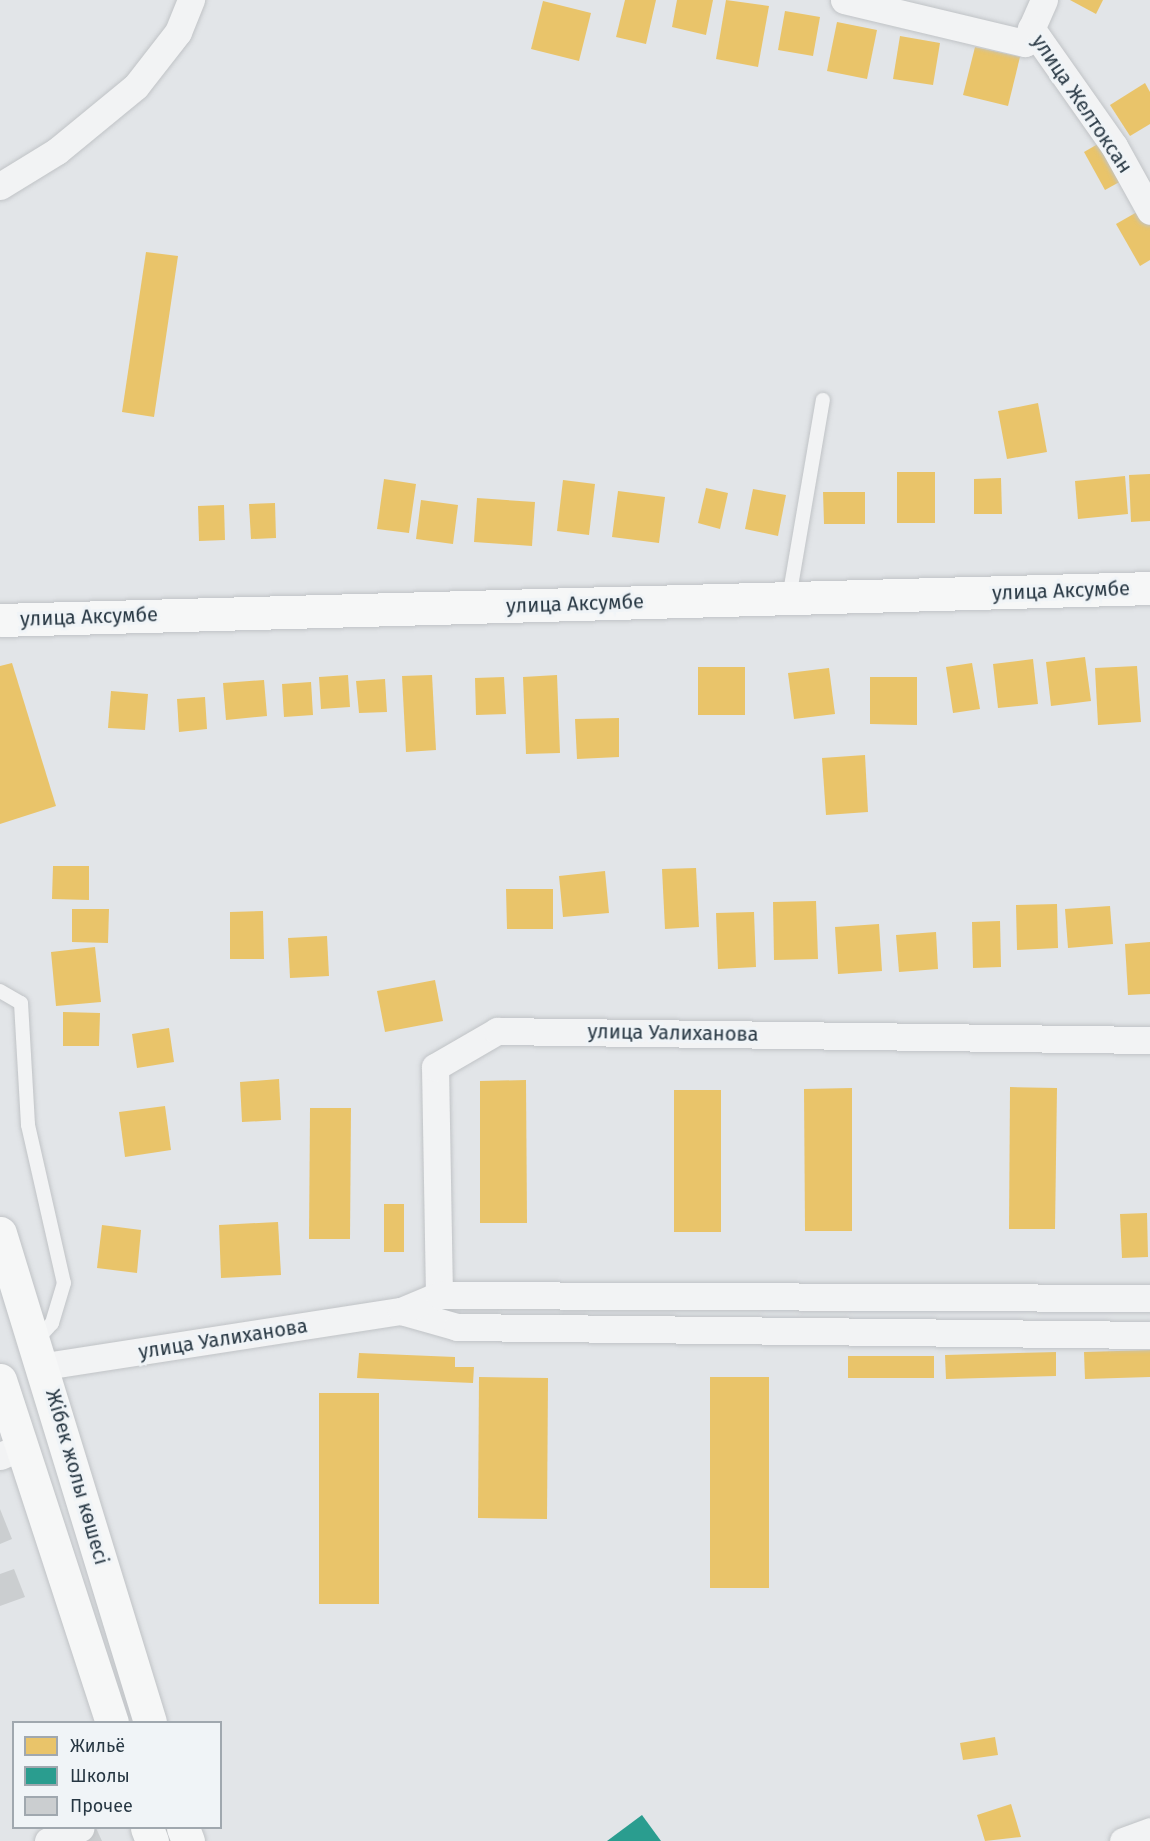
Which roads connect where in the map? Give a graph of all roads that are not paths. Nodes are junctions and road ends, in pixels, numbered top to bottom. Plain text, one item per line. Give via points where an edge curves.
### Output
1 (191, 0) edge
2 (844, 0) edge
3 (1044, 0) edge
4 (1031, 28) junction
5 (0, 186) edge
6 (1150, 211) edge
7 (823, 400) dead end
8 (1150, 588) edge
9 (789, 598) junction
10 (0, 620) edge
11 (0, 991) edge
12 (1150, 1040) edge
13 (1150, 1058) edge
14 (0, 1233) edge
15 (439, 1295) junction
16 (1150, 1298) edge
17 (401, 1311) junction
18 (1150, 1335) edge
19 (41, 1353) junction
20 (0, 1380) edge
21 (11, 1451) edge
22 (112, 1721) edge
23 (150, 1721) edge
24 (75, 1829) edge
25 (1150, 1831) edge
26 (48, 1841) edge
27 (1124, 1841) edge

1 - 5 street via 178,32 135,86 57,151
2 - 4 street, улица Желтоксан via 1025,43
3 - 4 street, улица Желтоксан
4 - 6 street, улица Желтоксан via 1114,146
7 - 9 lane
8 - 9 main road, улица Аксумбе
9 - 10 main road, улица Аксумбе
11 - 19 lane via 21,1003 28,1125 64,1283
12 - 13 street
12 - 15 street, улица Уалиханова via 496,1031 435,1067
14 - 19 main road, Жібек жолы көшесі
15 - 16 street, улица Уалиханова
15 - 17 street, улица Уалиханова
17 - 18 street, улица Уалиханова via 457,1328
17 - 19 street, улица Уалиханова
19 - 23 main road, Жібек жолы көшесі
20 - 21 main road, Жібек жолы көшесі
21 - 22 main road, Жібек жолы көшесі
24 - 26 street
25 - 27 street

